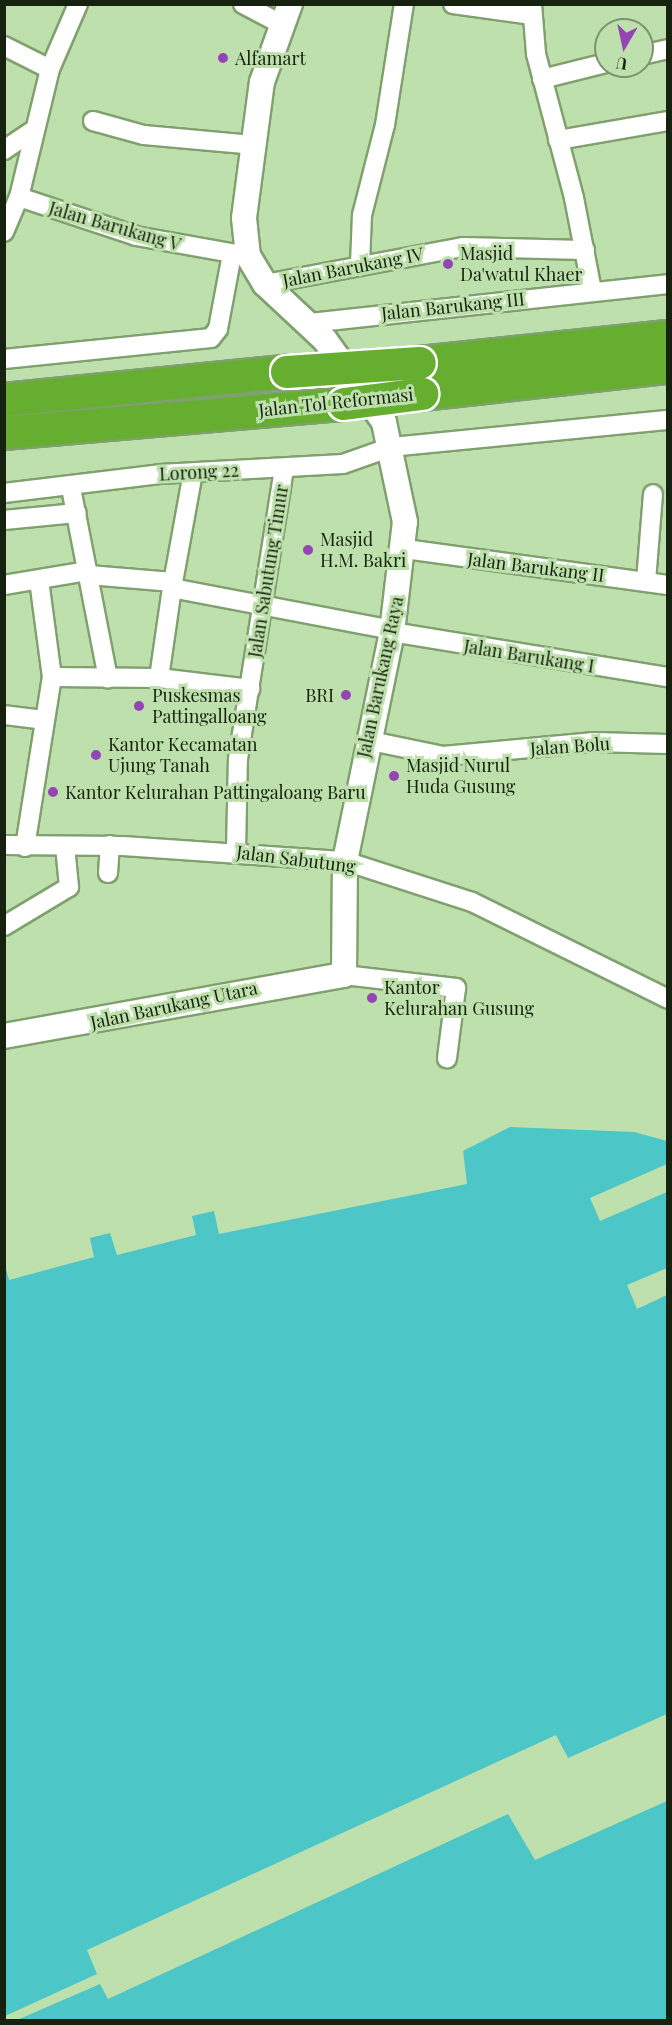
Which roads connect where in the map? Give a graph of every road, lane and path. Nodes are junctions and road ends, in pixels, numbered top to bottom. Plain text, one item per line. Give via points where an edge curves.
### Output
1 (78, 4) edge
2 (243, 4) edge
3 (404, 4) edge
4 (453, 4) edge
5 (532, 10) edge
6 (286, 14) edge
7 (4, 46) edge
8 (594, 66) edge
9 (50, 69) junction
10 (542, 79) junction
11 (93, 121) dead end
12 (668, 121) edge
13 (31, 132) junction
14 (558, 140) junction
15 (253, 145) junction
16 (4, 150) edge
17 (19, 197) junction
18 (4, 232) edge
19 (585, 250) junction
20 (240, 255) junction
21 (360, 264) junction
22 (265, 284) junction
23 (668, 284) edge
24 (592, 291) junction
25 (310, 323) junction
26 (668, 337) edge
27 (4, 358) edge
28 (668, 367) edge
29 (4, 400) edge
30 (668, 420) edge
31 (4, 433) edge
32 (391, 447) junction
33 (284, 469) junction
34 (193, 473) junction
35 (71, 488) junction
36 (4, 493) edge
37 (653, 494) dead end
38 (77, 513) junction
39 (4, 520) edge
40 (405, 549) junction
41 (89, 573) junction
42 (39, 580) junction
43 (646, 581) junction
44 (4, 585) edge
45 (173, 585) junction
46 (668, 585) edge
47 (262, 603) junction
48 (392, 631) junction
49 (668, 676) edge
50 (52, 677) junction
51 (108, 678) junction
52 (159, 678) junction
53 (250, 689) junction
54 (4, 715) edge
55 (45, 720) junction
56 (366, 740) junction
57 (668, 744) edge
58 (110, 845) junction
59 (4, 846) edge
60 (65, 846) junction
61 (26, 847) junction
62 (236, 851) junction
63 (345, 861) junction
64 (108, 873) dead end
65 (4, 926) edge
66 (344, 975) junction
67 (668, 999) edge
68 (4, 1036) edge
69 (447, 1058) dead end

1 - 9 street
2 - 6 street
3 - 21 street via 385,124 362,215
4 - 5 street
5 - 10 street
6 - 15 street, Jalan Barukang Raya via 262,82
7 - 9 street
8 - 10 street
9 - 13 street
10 - 14 street
11 - 15 street via 144,135
12 - 14 street
13 - 16 street
13 - 17 street
14 - 19 street
15 - 20 street, Jalan Barukang Raya
17 - 18 street
17 - 20 street, Jalan Barukang V via 127,234
19 - 21 street, Jalan Barukang IV via 483,245
19 - 24 street
20 - 22 street, Jalan Barukang Raya
20 - 27 street via 218,329 211,338
21 - 22 street, Jalan Barukang IV
22 - 25 street, Jalan Barukang Raya
23 - 24 street, Jalan Barukang III
24 - 25 street, Jalan Barukang III
25 - 32 street, Jalan Barukang Raya via 384,422
26 - 29 highway, Jalan Tol Reformasi, bridge
28 - 31 highway, Jalan Tol Reformasi, bridge via 344,404
30 - 32 street
32 - 33 street, Lorong 22 via 342,464
32 - 40 street, Jalan Barukang Raya
33 - 34 street, Lorong 22
33 - 47 street, Jalan Sabutung Timur
34 - 35 street, Lorong 22
34 - 45 street
35 - 36 street, Lorong 22
35 - 38 street
37 - 43 street
38 - 39 street
38 - 41 street
40 - 43 street, Jalan Barukang II
40 - 48 street, Jalan Barukang Raya
41 - 42 street, Jalan Barukang I
41 - 45 street, Jalan Barukang I
41 - 51 street
42 - 44 street, Jalan Barukang I
42 - 50 street
43 - 46 street, Jalan Barukang II
45 - 47 street, Jalan Barukang I
45 - 52 street
47 - 48 street, Jalan Barukang I
47 - 53 street, Jalan Sabutung Timur
48 - 49 street, Jalan Barukang I
48 - 56 street, Jalan Barukang Raya
50 - 51 street
50 - 55 street
51 - 52 street
52 - 53 street
53 - 62 street, Jalan Sabutung Timur via 238,759
54 - 55 street
55 - 61 street
56 - 57 street, Jalan Bolu via 443,756 594,742
56 - 63 street, Jalan Barukang Raya
58 - 60 street, Jalan Sabutung
58 - 62 street, Jalan Sabutung
58 - 64 street
59 - 61 street, Jalan Sabutung
60 - 61 street, Jalan Sabutung
60 - 65 street via 69,887
62 - 63 street, Jalan Sabutung
63 - 66 street, Jalan Barukang Raya
63 - 67 street, Jalan Sabutung via 472,902
66 - 68 street, Jalan Barukang Utara
66 - 69 street via 456,988

